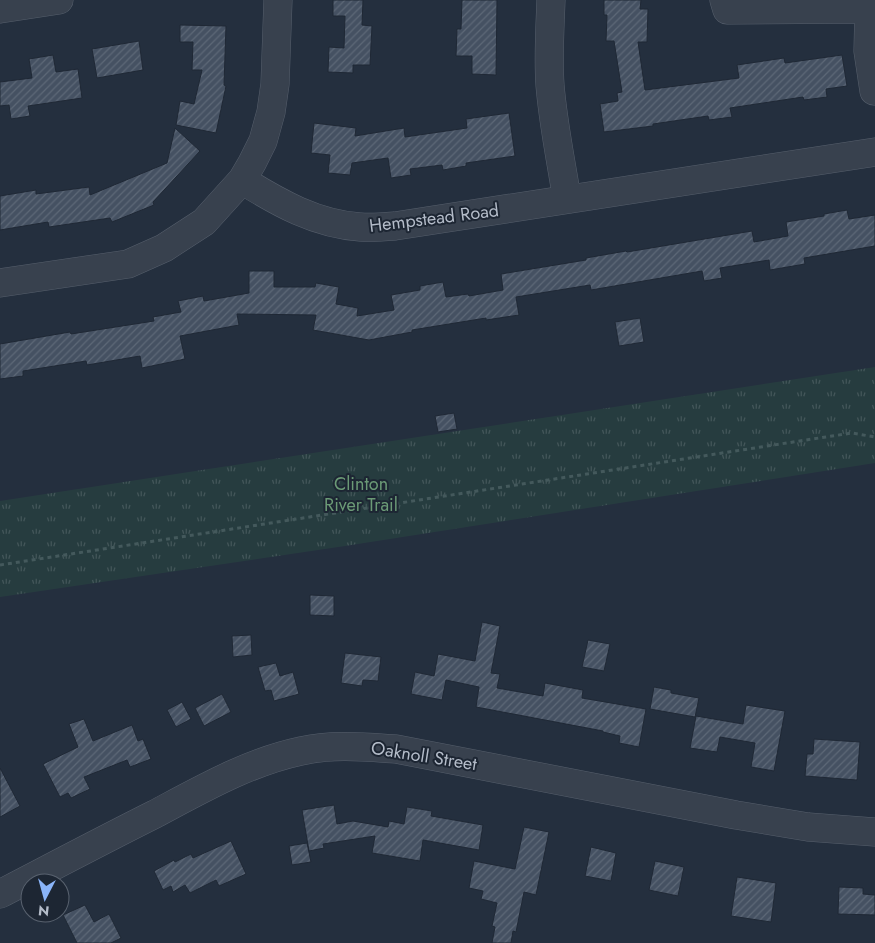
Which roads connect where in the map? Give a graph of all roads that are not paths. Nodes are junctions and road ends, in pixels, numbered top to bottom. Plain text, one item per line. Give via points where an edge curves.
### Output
1 (59, 0) edge
2 (278, 0) edge
3 (551, 0) edge
4 (724, 0) edge
5 (869, 4) edge
6 (0, 9) edge
7 (875, 92) edge
8 (875, 152) edge
9 (242, 180) junction
10 (567, 199) junction
11 (0, 283) edge
12 (875, 832) edge
13 (0, 894) edge

1 - 6 street
2 - 9 street via 271,112 263,141
3 - 10 street via 550,85
4 - 5 street via 727,10
5 - 7 street via 868,52
8 - 10 street, Hempstead Road
9 - 10 street, Hempstead Road via 293,210 320,220 360,228 395,226
9 - 11 street via 204,222 164,248 128,264
12 - 13 street, Oaknoll Street via 808,826 736,814 396,749 328,747 270,759 239,771

